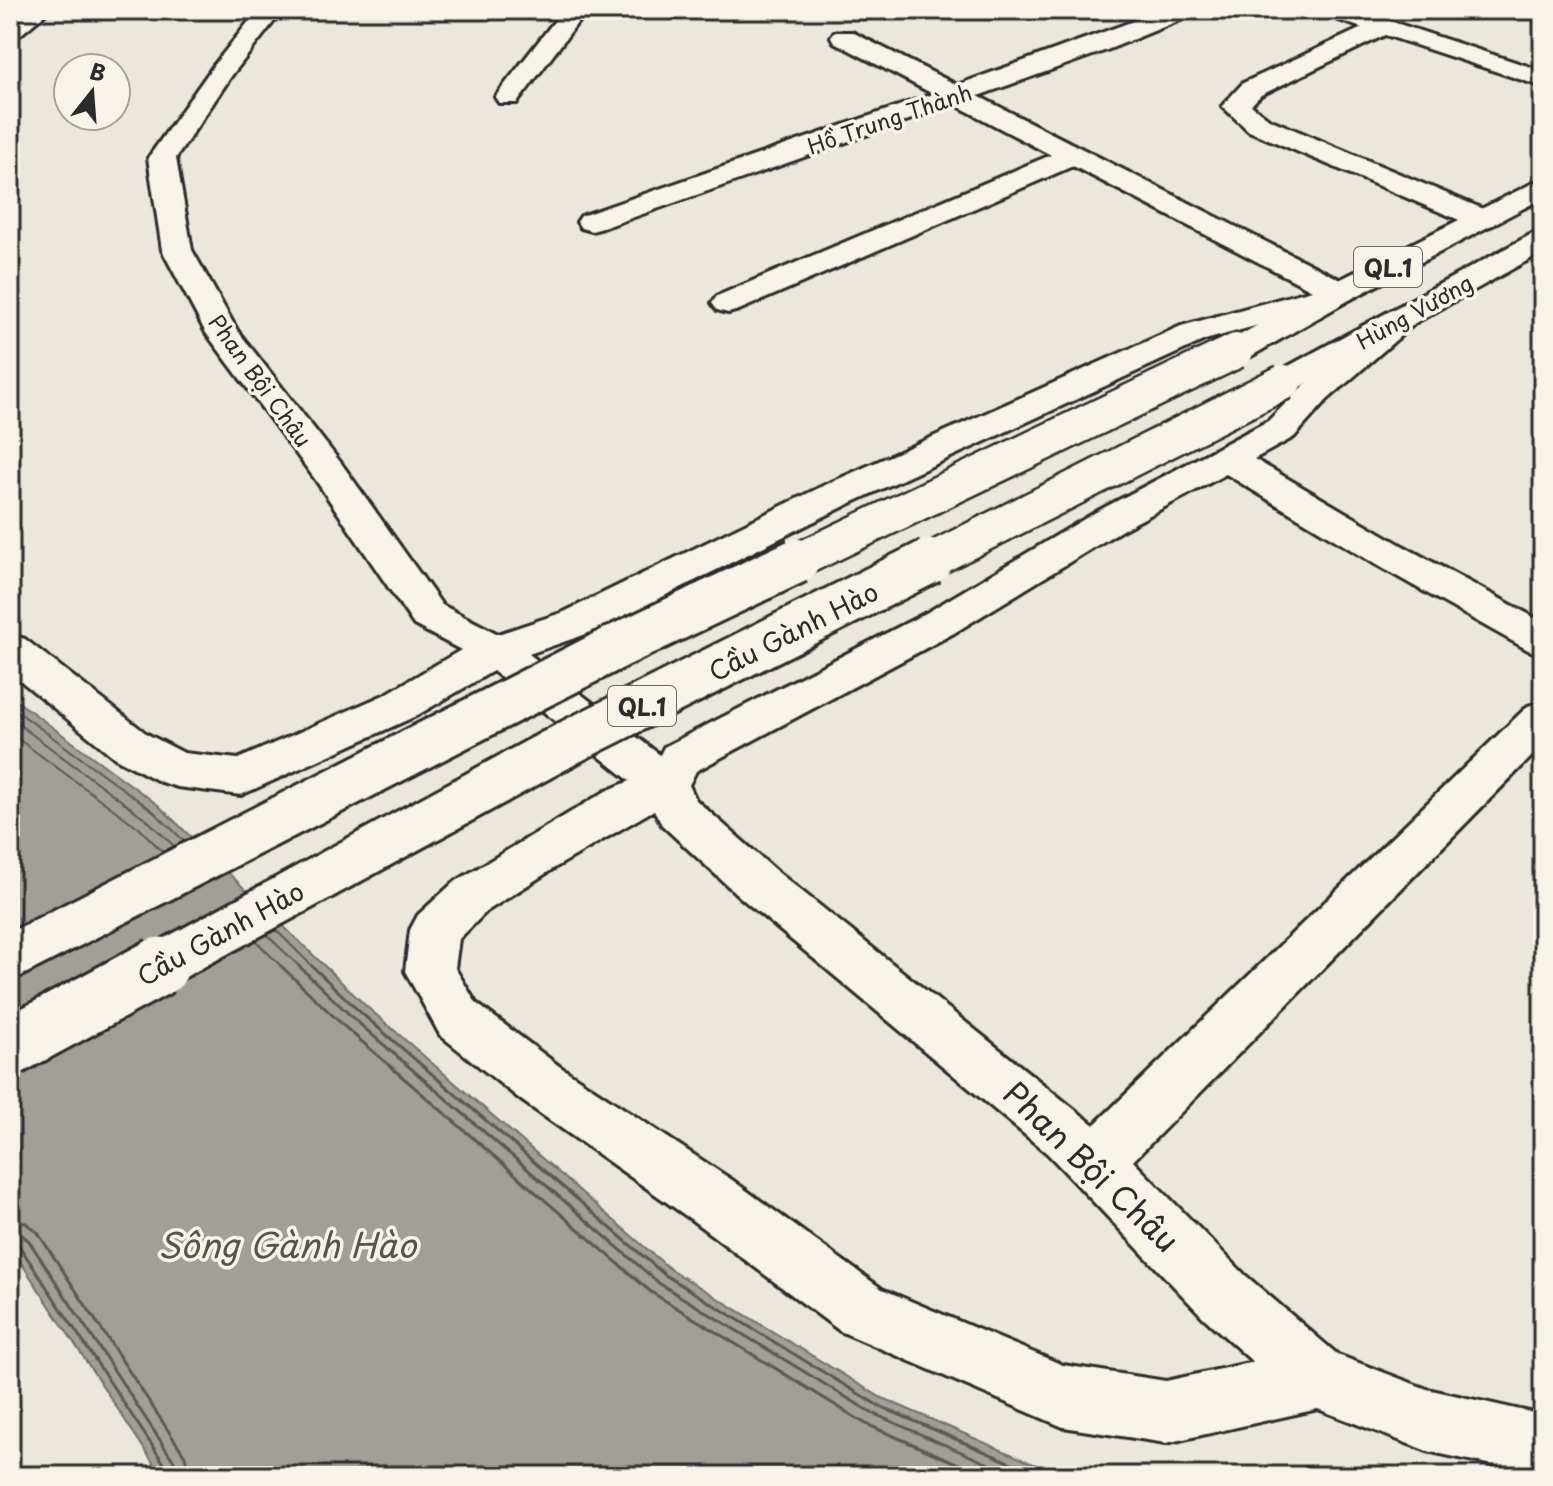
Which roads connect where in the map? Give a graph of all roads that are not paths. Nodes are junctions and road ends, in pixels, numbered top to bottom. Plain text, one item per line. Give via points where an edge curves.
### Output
1 (38, 10) edge
2 (271, 10) edge
3 (575, 10) edge
4 (1185, 10) edge
5 (1332, 10) edge
6 (1383, 27) junction
7 (10, 31) edge
8 (843, 37) dead end
9 (1543, 79) edge
10 (954, 96) junction
11 (508, 97) dead end
12 (1072, 156) junction
13 (1543, 187) edge
14 (1482, 219) junction
15 (592, 222) dead end
16 (1543, 240) edge
17 (1340, 292) junction
18 (728, 303) dead end
19 (1402, 318) junction
20 (1284, 382) joint
21 (1226, 458) junction
22 (1543, 640) edge
23 (10, 650) edge
24 (495, 650) junction
25 (1543, 718) edge
26 (672, 798) junction
27 (10, 957) edge
28 (10, 1047) edge
29 (1093, 1163) junction
30 (1318, 1378) junction
31 (1543, 1447) edge

1 - 7 main road
2 - 24 main road, Phan Bội Châu via 162,158 177,250 222,333 328,471 428,615
3 - 11 main road
4 - 10 main road, Hồ Trung Thành
5 - 6 main road
6 - 9 main road
6 - 14 main road via 1252,89 1235,106 1259,125
8 - 10 main road
10 - 12 main road
10 - 15 main road, Hồ Trung Thành
12 - 17 main road
12 - 18 main road
13 - 14 main road, Hùng Vương / QL.1
14 - 17 main road, Hùng Vương / QL.1
16 - 19 main road, Hùng Vương / QL.1
17 - 24 main road via 1193,333 838,494 578,622
17 - 27 main road, Hùng Vương / QL.1, bridge via 1236,351 618,646
19 - 20 main road, Hùng Vương / QL.1
19 - 21 main road via 1281,429
20 - 28 main road, Cầu Gành Hào / QL.1, bridge via 572,741
21 - 22 main road
21 - 26 main road via 940,623 680,759
23 - 24 main road via 131,746 177,770 241,777 401,705
24 - 26 main road, Phan Bội Châu
25 - 29 main road
26 - 29 main road, Phan Bội Châu via 757,883 1001,1079
26 - 30 main road via 622,804 470,897 435,930 430,971 458,1019 861,1310 1063,1396 1166,1412
29 - 30 main road, Phan Bội Châu via 1224,1296
30 - 31 main road, Phan Bội Châu via 1427,1420

